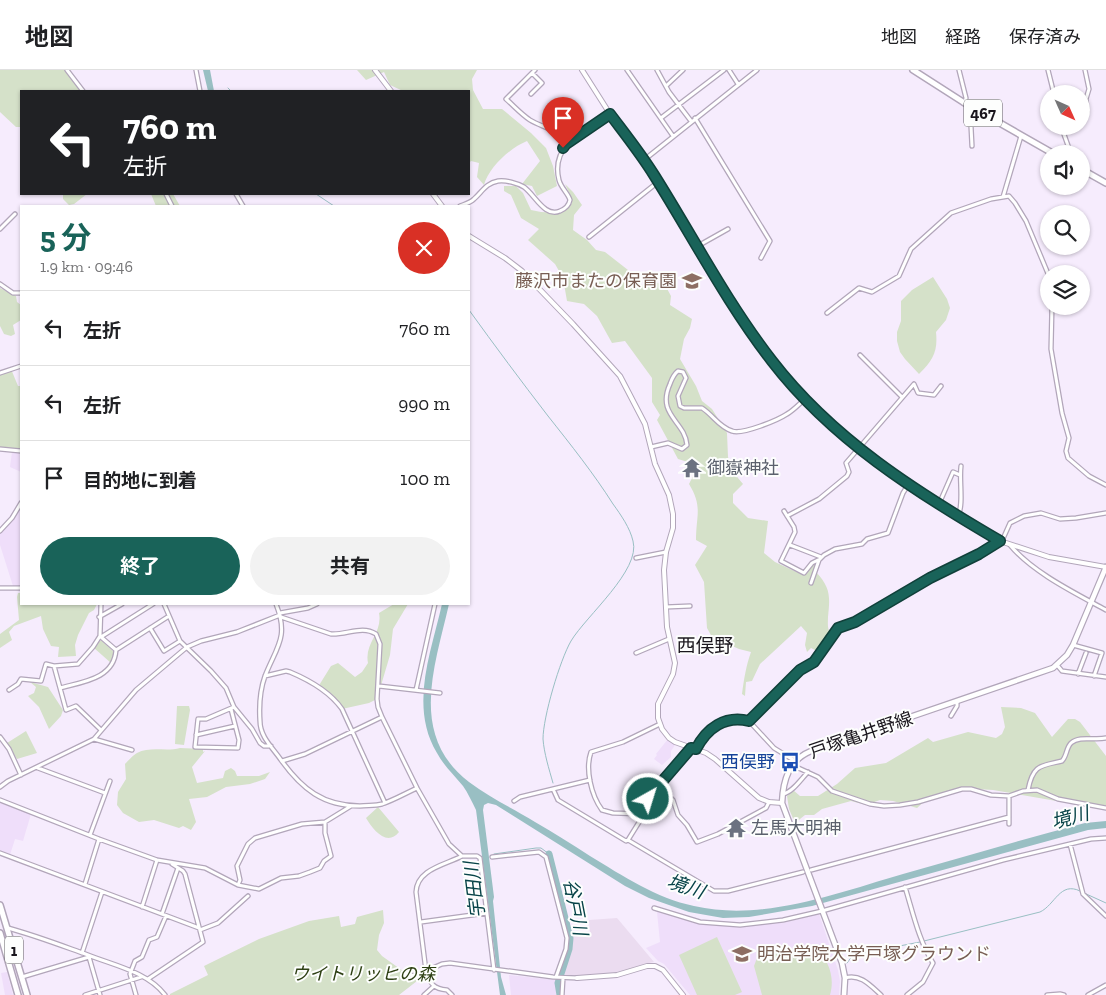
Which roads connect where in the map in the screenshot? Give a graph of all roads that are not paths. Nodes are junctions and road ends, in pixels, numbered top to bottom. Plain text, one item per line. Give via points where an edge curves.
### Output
1 (67, 70) edge
2 (196, 70) edge
3 (375, 70) edge
4 (582, 70) edge
5 (627, 70) edge
6 (658, 70) edge
7 (683, 70) edge
8 (724, 70) edge
9 (729, 70) edge
10 (758, 70) edge
11 (913, 70) edge
12 (959, 70) edge
13 (1048, 70) edge
14 (1085, 70) edge
15 (533, 71) edge
16 (738, 84) junction
17 (1052, 85) edge
18 (1087, 85) edge
19 (666, 86) junction
20 (83, 90) edge
21 (200, 90) edge
22 (390, 90) edge
23 (531, 94) dead end
24 (678, 104) junction
25 (968, 105) junction
26 (610, 114) junction
27 (661, 118) junction
28 (693, 119) junction
29 (1021, 135) junction
30 (673, 136) junction
31 (566, 144) junction
32 (972, 146) dead end
33 (1040, 146) edge
34 (644, 160) junction
35 (1090, 174) edge
36 (658, 182) junction
37 (1106, 183) edge
38 (433, 195) edge
39 (1003, 197) junction
40 (441, 205) edge
41 (462, 205) edge
42 (15, 214) dead end
43 (0, 229) edge
44 (728, 229) dead end
45 (470, 237) edge
46 (589, 237) dead end
47 (696, 247) junction
48 (761, 258) dead end
49 (1044, 265) edge
50 (0, 284) edge
51 (20, 293) edge
52 (827, 313) dead end
53 (1052, 315) edge
54 (860, 355) dead end
55 (20, 366) edge
56 (0, 374) edge
57 (941, 386) dead end
58 (902, 397) junction
59 (805, 399) junction
60 (651, 447) junction
61 (857, 448) junction
62 (0, 449) edge
63 (20, 451) edge
64 (960, 466) dead end
65 (960, 475) junction
66 (908, 485) junction
67 (1106, 485) edge
68 (938, 504) junction
69 (20, 505) edge
70 (784, 511) dead end
71 (1106, 513) edge
72 (787, 516) junction
73 (958, 516) junction
74 (0, 531) edge
75 (1001, 541) junction
76 (1009, 544) junction
77 (790, 545) junction
78 (666, 552) junction
79 (636, 558) dead end
80 (820, 559) junction
81 (1106, 567) edge
82 (811, 583) dead end
83 (0, 588) edge
84 (20, 588) edge
85 (1092, 602) junction
86 (101, 605) edge
87 (120, 605) edge
88 (151, 605) edge
89 (164, 605) edge
90 (276, 605) edge
91 (315, 605) edge
92 (434, 605) edge
93 (690, 606) dead end
94 (665, 607) junction
95 (1106, 610) edge
96 (280, 615) junction
97 (169, 616) junction
98 (99, 617) junction
99 (149, 627) junction
100 (101, 637) junction
101 (669, 638) junction
102 (180, 641) junction
103 (1073, 645) junction
104 (188, 648) junction
105 (116, 650) junction
106 (636, 652) dead end
107 (1086, 653) dead end
108 (1057, 665) junction
109 (54, 666) junction
110 (1078, 674) junction
111 (1094, 676) junction
112 (265, 677) junction
113 (1106, 677) edge
114 (378, 686) junction
115 (60, 688) junction
116 (9, 690) dead end
117 (416, 690) junction
118 (438, 693) dead end
119 (957, 702) junction
120 (233, 708) junction
121 (951, 716) dead end
122 (382, 717) junction
123 (749, 721) junction
124 (660, 724) junction
125 (235, 726) junction
126 (101, 730) junction
127 (353, 732) junction
128 (196, 735) junction
129 (0, 737) edge
130 (1106, 738) edge
131 (94, 739) junction
132 (270, 746) junction
133 (694, 748) junction
134 (132, 750) dead end
135 (282, 761) junction
136 (794, 763) junction
137 (37, 767) junction
138 (808, 772) junction
139 (22, 774) junction
140 (590, 780) junction
141 (110, 781) dead end
142 (0, 786) edge
143 (658, 786) junction
144 (417, 788) junction
145 (554, 790) junction
146 (1028, 790) junction
147 (105, 793) junction
148 (783, 794) junction
149 (1009, 796) junction
150 (0, 800) edge
151 (514, 801) dead end
152 (769, 802) junction
153 (385, 803) junction
154 (782, 803) junction
155 (351, 806) junction
156 (1106, 808) edge
157 (644, 814) junction
158 (1009, 817) junction
159 (325, 822) junction
160 (1009, 824) dead end
161 (90, 835) junction
162 (1106, 838) edge
163 (99, 839) junction
164 (628, 840) junction
165 (1070, 844) junction
166 (0, 853) edge
167 (462, 856) junction
168 (492, 857) dead end
169 (157, 860) junction
170 (169, 863) junction
171 (178, 868) junction
172 (811, 870) dead end
173 (803, 872) dead end
174 (85, 884) junction
175 (238, 885) junction
176 (905, 887) junction
177 (102, 892) junction
178 (248, 896) dead end
179 (0, 905) edge
180 (142, 907) junction
181 (654, 908) dead end
182 (822, 910) junction
183 (487, 913) junction
184 (164, 915) junction
185 (1106, 916) edge
186 (420, 922) junction
187 (8, 928) junction
188 (199, 929) junction
189 (0, 933) edge
190 (82, 953) junction
191 (89, 957) junction
192 (495, 970) junction
193 (426, 971) junction
194 (131, 972) junction
195 (409, 975) dead end
196 (142, 977) junction
197 (22, 978) junction
198 (559, 978) junction
199 (577, 978) joint
200 (846, 978) junction
201 (148, 979) junction
202 (132, 980) junction
203 (1106, 985) edge
204 (434, 986) junction
205 (100, 993) edge
206 (18, 995) edge
207 (28, 995) edge
208 (85, 995) edge
209 (136, 995) edge
210 (165, 995) edge
211 (424, 995) edge
212 (452, 995) edge
213 (562, 995) edge
214 (683, 995) edge
215 (844, 995) edge
216 (881, 995) edge
217 (907, 995) edge
218 (1047, 995) edge
219 (1064, 995) edge
220 (1088, 995) edge

1 - 20 street
2 - 21 street
3 - 22 street
4 - 26 street
5 - 27 street
6 - 19 street
7 - 19 street
8 - 24 street
9 - 16 street
10 - 16 street
11 - 25 highway, 467
12 - 25 street
13 - 17 street
14 - 18 street
15 - 23 street via 542,83
15 - 31 street via 506,99 531,120 558,132
16 - 28 street
19 - 24 street
24 - 27 street
24 - 28 street
25 - 29 highway, 467
25 - 32 street
26 - 31 street
26 - 34 street
27 - 30 street
28 - 30 street
28 - 48 street via 770,241
29 - 33 highway, 467
29 - 39 street
30 - 34 street
31 - 41 street via 559,155 558,177 570,200 562,211 548,211 525,188 503,181 488,185 473,200
34 - 36 street
35 - 37 highway
36 - 46 street
36 - 47 street
38 - 40 street
39 - 49 street via 1009,196 1022,215
39 - 52 street via 951,213 911,249 899,276 872,292 859,288
42 - 43 street
44 - 47 street
45 - 60 street via 522,271 623,380 645,424
47 - 59 street via 771,361
50 - 51 street via 12,293
53 - 67 street via 1051,349 1069,438 1066,454 1089,476
54 - 58 street
55 - 56 street
57 - 58 street via 934,394 918,393 914,384
58 - 61 street
59 - 60 street via 782,417 743,432 734,432 702,408 680,406 678,396 686,378 683,372 678,371 667,391 666,402 686,445 682,449 668,443
59 - 61 street
60 - 78 street via 673,510 673,528
61 - 66 street
61 - 72 street via 846,463 848,476 819,499
62 - 63 street
64 - 65 street
65 - 68 street via 953,472
65 - 73 street via 962,506
66 - 68 street
66 - 80 street via 888,534 867,539 862,544 835,549
68 - 73 street
69 - 74 street
70 - 72 street
71 - 75 street via 1060,519 1041,512 1031,514 1010,523
72 - 77 street via 795,532
73 - 75 street
75 - 76 street
75 - 123 street via 855,622 838,628 814,662 800,670
76 - 81 street via 1049,557
76 - 85 street via 1041,572
77 - 80 street
77 - 80 street via 781,561 800,572 804,573
78 - 79 street
78 - 94 street
80 - 82 street
81 - 85 main road, 戸塚亀井野線
83 - 84 street
85 - 95 street
85 - 103 main road, 戸塚亀井野線
86 - 98 street
87 - 98 street
88 - 100 street
89 - 97 street
90 - 96 street
91 - 96 street
92 - 117 street
93 - 94 street
94 - 101 street
96 - 104 street
96 - 112 street via 281,638
96 - 114 street via 331,634 361,630 374,632 380,644
97 - 99 street
97 - 102 street
98 - 100 street
99 - 102 street via 164,652
99 - 105 street
100 - 105 street
100 - 109 street via 78,664
101 - 106 street
101 - 124 street via 674,667 658,704
102 - 104 street
103 - 108 main road, 戸塚亀井野線
103 - 111 street via 1102,653
104 - 120 street via 226,688
104 - 126 street via 136,690
105 - 115 street via 109,669 98,678
107 - 110 street
108 - 110 street via 1062,671
108 - 119 main road, 戸塚亀井野線
109 - 115 street
109 - 116 street via 46,664 41,681 21,679
110 - 111 street
111 - 113 street
112 - 127 street via 286,671 318,687 336,700
112 - 132 street via 261,691 260,729
114 - 117 street
114 - 122 street via 378,707
115 - 126 street via 66,710 76,706
117 - 118 street
119 - 121 street
119 - 136 main road, 戸塚亀井野線 via 811,751
120 - 125 street
120 - 128 street via 198,719
120 - 132 street via 260,742
122 - 127 street
122 - 144 street
123 - 133 street via 721,722
123 - 136 street via 774,748
124 - 133 street via 669,738
124 - 140 street via 619,744 591,752 588,764
125 - 128 street
125 - 128 street via 238,748 195,747
126 - 131 street
127 - 135 street
127 - 153 street
129 - 139 street
130 - 146 street via 1074,741 1062,761 1039,766
131 - 134 street
131 - 137 street
132 - 135 street
133 - 143 street
133 - 152 street via 715,759 754,795
135 - 155 street via 295,778 320,797 331,803
136 - 138 street
136 - 148 main road, 戸塚亀井野線
137 - 139 street
137 - 147 street
138 - 148 street via 794,788
138 - 149 street via 832,791 884,806 918,802 962,789
139 - 142 street
140 - 145 street
140 - 157 street via 599,806 605,812
141 - 147 street
143 - 152 street via 674,800 678,815 697,842 766,808
143 - 157 street via 648,792
144 - 153 street
144 - 167 street via 449,844
145 - 151 street
145 - 164 street via 558,800
146 - 149 street
146 - 156 street
147 - 161 street
148 - 154 main road, 戸塚亀井野線
149 - 158 street
150 - 161 street
152 - 154 street
153 - 155 street
154 - 182 main road, 戸塚亀井野線
155 - 159 street
157 - 164 street
158 - 160 street
158 - 172 street
159 - 175 street via 302,824 255,838 248,844 237,866
159 - 175 street via 331,856 320,868 299,876 281,878 259,889
161 - 163 street
162 - 165 street
163 - 169 street
163 - 174 street
164 - 173 street via 717,892
165 - 176 street
165 - 185 street via 1083,894
166 - 174 street
167 - 183 street via 480,858
167 - 186 street via 425,873 418,881 416,892
168 - 198 street via 538,852 546,857 567,938
169 - 170 street
169 - 180 street
170 - 171 street
170 - 175 street via 205,868
171 - 184 street
171 - 188 street via 184,874
174 - 177 street
176 - 182 street
176 - 217 street via 923,942 934,963 918,987
177 - 180 street
177 - 190 street
178 - 188 street via 218,923
179 - 187 highway, 1
180 - 184 street
181 - 182 street via 700,922 740,925 783,920
182 - 200 main road, 戸塚亀井野線
183 - 186 street
183 - 192 street
184 - 188 street
184 - 194 street via 157,937 149,940
186 - 193 street
187 - 190 street
187 - 197 highway, 1
188 - 201 street via 204,942
189 - 206 highway, 1
190 - 191 street
191 - 194 street
191 - 197 street
191 - 205 street
192 - 193 street via 450,963
192 - 198 street
193 - 195 street via 419,976
193 - 204 street
194 - 196 street
194 - 202 street
196 - 201 street
196 - 202 street
197 - 207 highway, 1
198 - 199 street
198 - 213 street
199 - 214 street via 617,975 655,966 663,970
200 - 215 main road, 戸塚亀井野線
200 - 216 street via 860,979
201 - 210 street
202 - 205 street
202 - 209 street
203 - 220 street
204 - 211 street
204 - 212 street via 448,990
205 - 208 street
218 - 219 street

